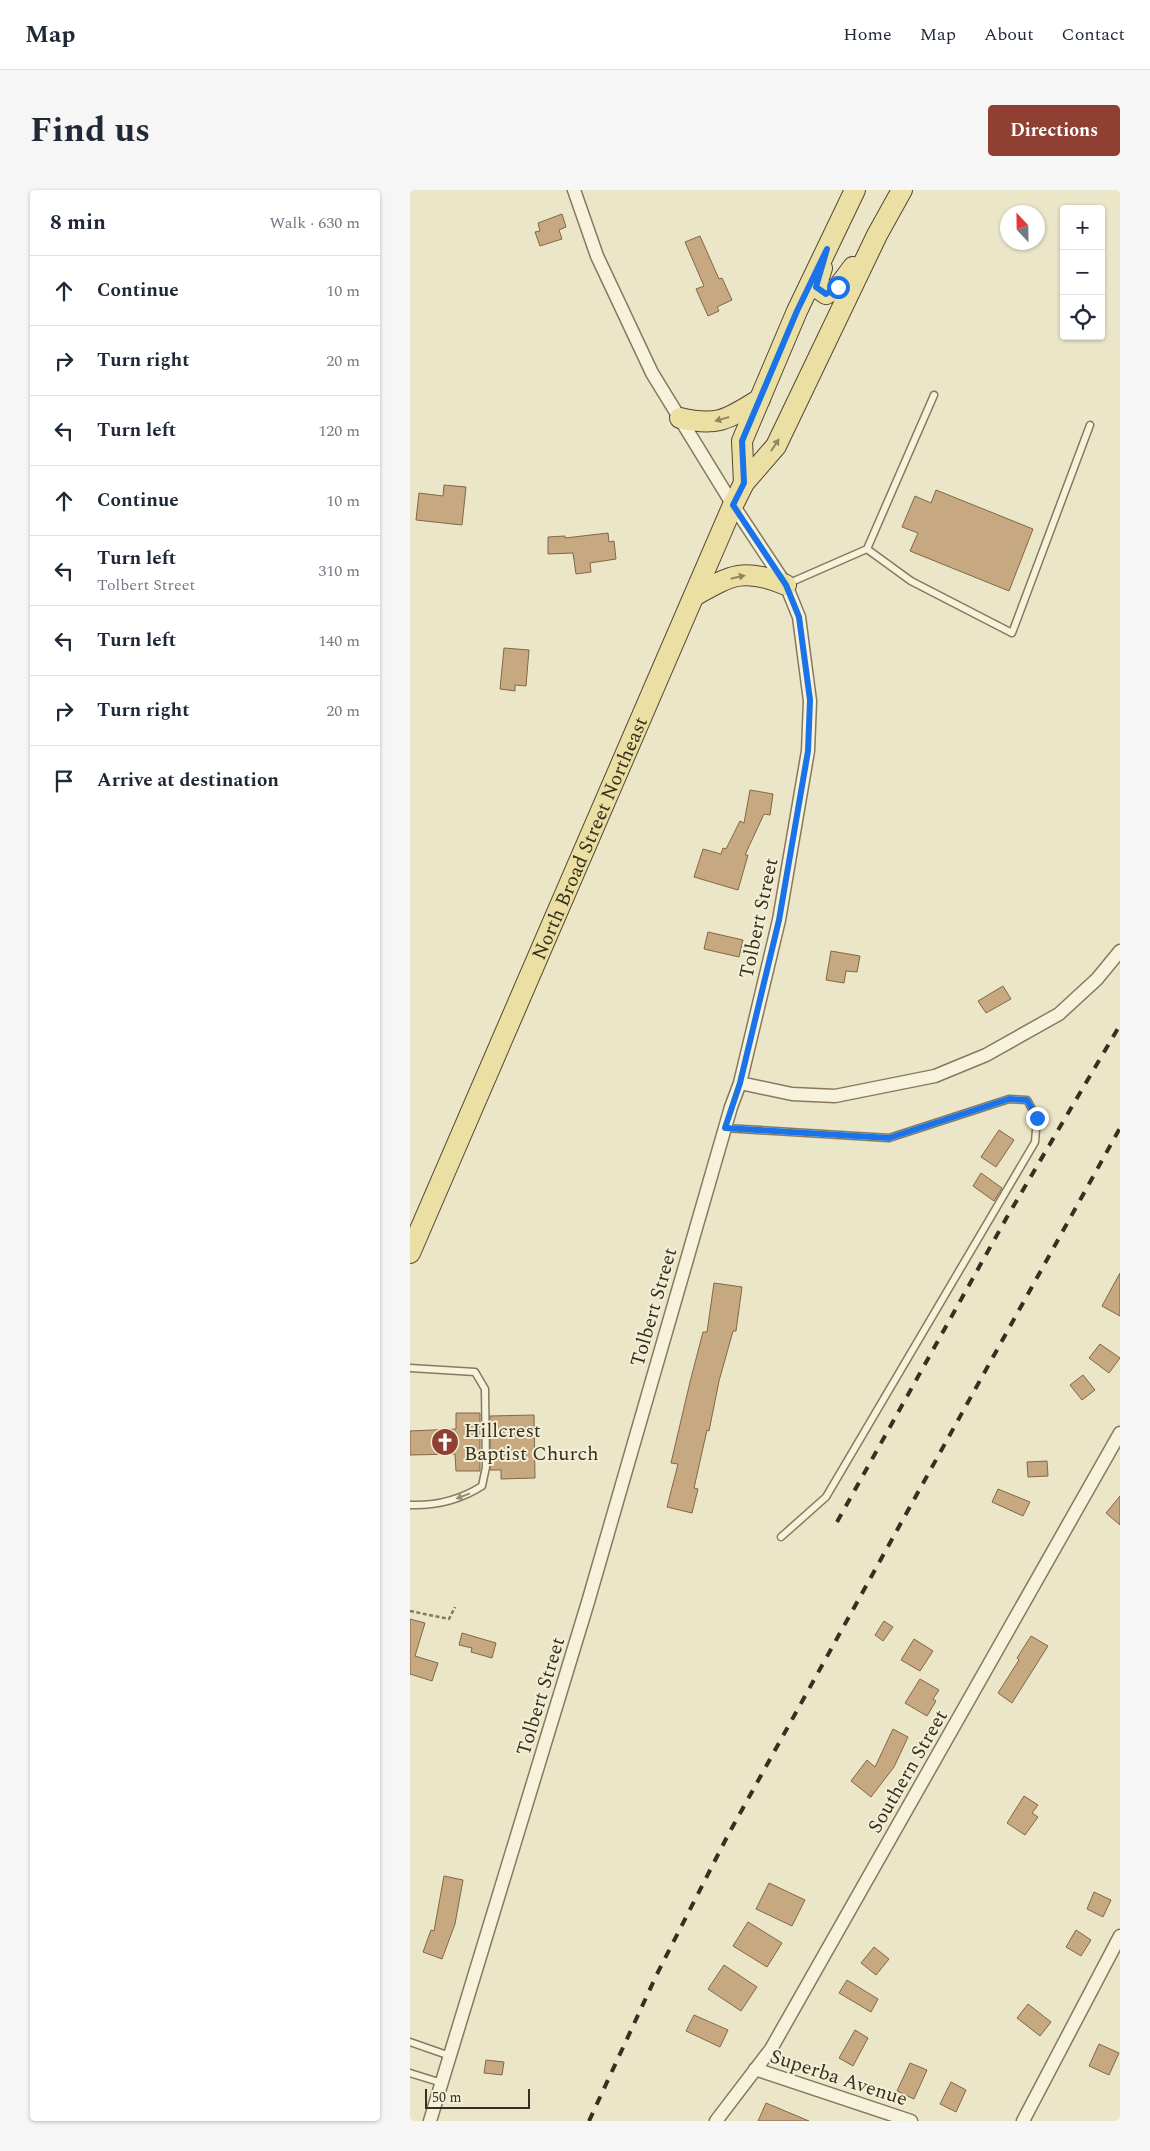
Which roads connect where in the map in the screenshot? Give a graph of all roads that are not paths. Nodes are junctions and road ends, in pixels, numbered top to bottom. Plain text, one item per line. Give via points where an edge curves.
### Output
1 (574, 190) edge
2 (855, 190) edge
3 (901, 194) edge
4 (877, 236) junction
5 (827, 249) junction
6 (934, 395) dead end
7 (760, 399) junction
8 (680, 418) junction
9 (1090, 425) dead end
10 (744, 483) junction
11 (733, 505) junction
12 (867, 549) junction
13 (786, 585) junction
14 (694, 596) junction
15 (1120, 951) edge
16 (740, 1083) junction
17 (725, 1128) junction
18 (410, 1253) edge
19 (410, 1368) edge
20 (1120, 1433) edge
21 (410, 1505) edge
22 (780, 1537) dead end
23 (1120, 1936) edge
24 (410, 2042) edge
25 (450, 2056) junction
26 (755, 2069) junction
27 (410, 2073) edge
28 (442, 2083) junction
29 (430, 2121) edge
30 (716, 2121) edge
31 (911, 2121) edge
32 (1023, 2121) edge

1 - 8 street, Tolbert Street via 597,256 628,324 652,373
2 - 5 main road
3 - 4 main road
4 - 5 main road via 838,287 826,294 816,287
10 -> 4 main road, North Broad Street Northeast via 776,446
5 - 7 main road
6 - 12 lane
7 -> 8 main road via 726,420 703,423
7 - 10 main road via 742,441
8 - 11 street, Tolbert Street
9 - 12 lane via 1012,633 912,581
10 - 11 main road, North Broad Street Northeast
11 - 13 street, Tolbert Street
11 - 14 main road, North Broad Street Northeast
12 - 13 lane
14 -> 13 main road via 719,582 741,575 763,575
13 - 16 street, Tolbert Street via 799,617 810,700 808,751 779,920
14 - 18 main road, North Broad Street Northeast
15 - 16 street via 1097,979 1058,1014 986,1055 935,1076 835,1096 792,1094
16 - 17 street, Tolbert Street
17 - 22 lane via 889,1138 1009,1099 1027,1100 1037,1118 1035,1142 826,1497
17 - 25 street, Tolbert Street via 588,1602
19 -> 21 lane via 475,1372 485,1390 486,1467 482,1486 467,1495 432,1506
20 - 26 street, Southern Street via 771,2049
23 - 32 street
24 - 25 lane
25 - 28 street, Tolbert Street
26 - 30 street, Southern Street
26 - 31 street, Superba Avenue
27 - 28 lane
28 - 29 street, Tolbert Street

